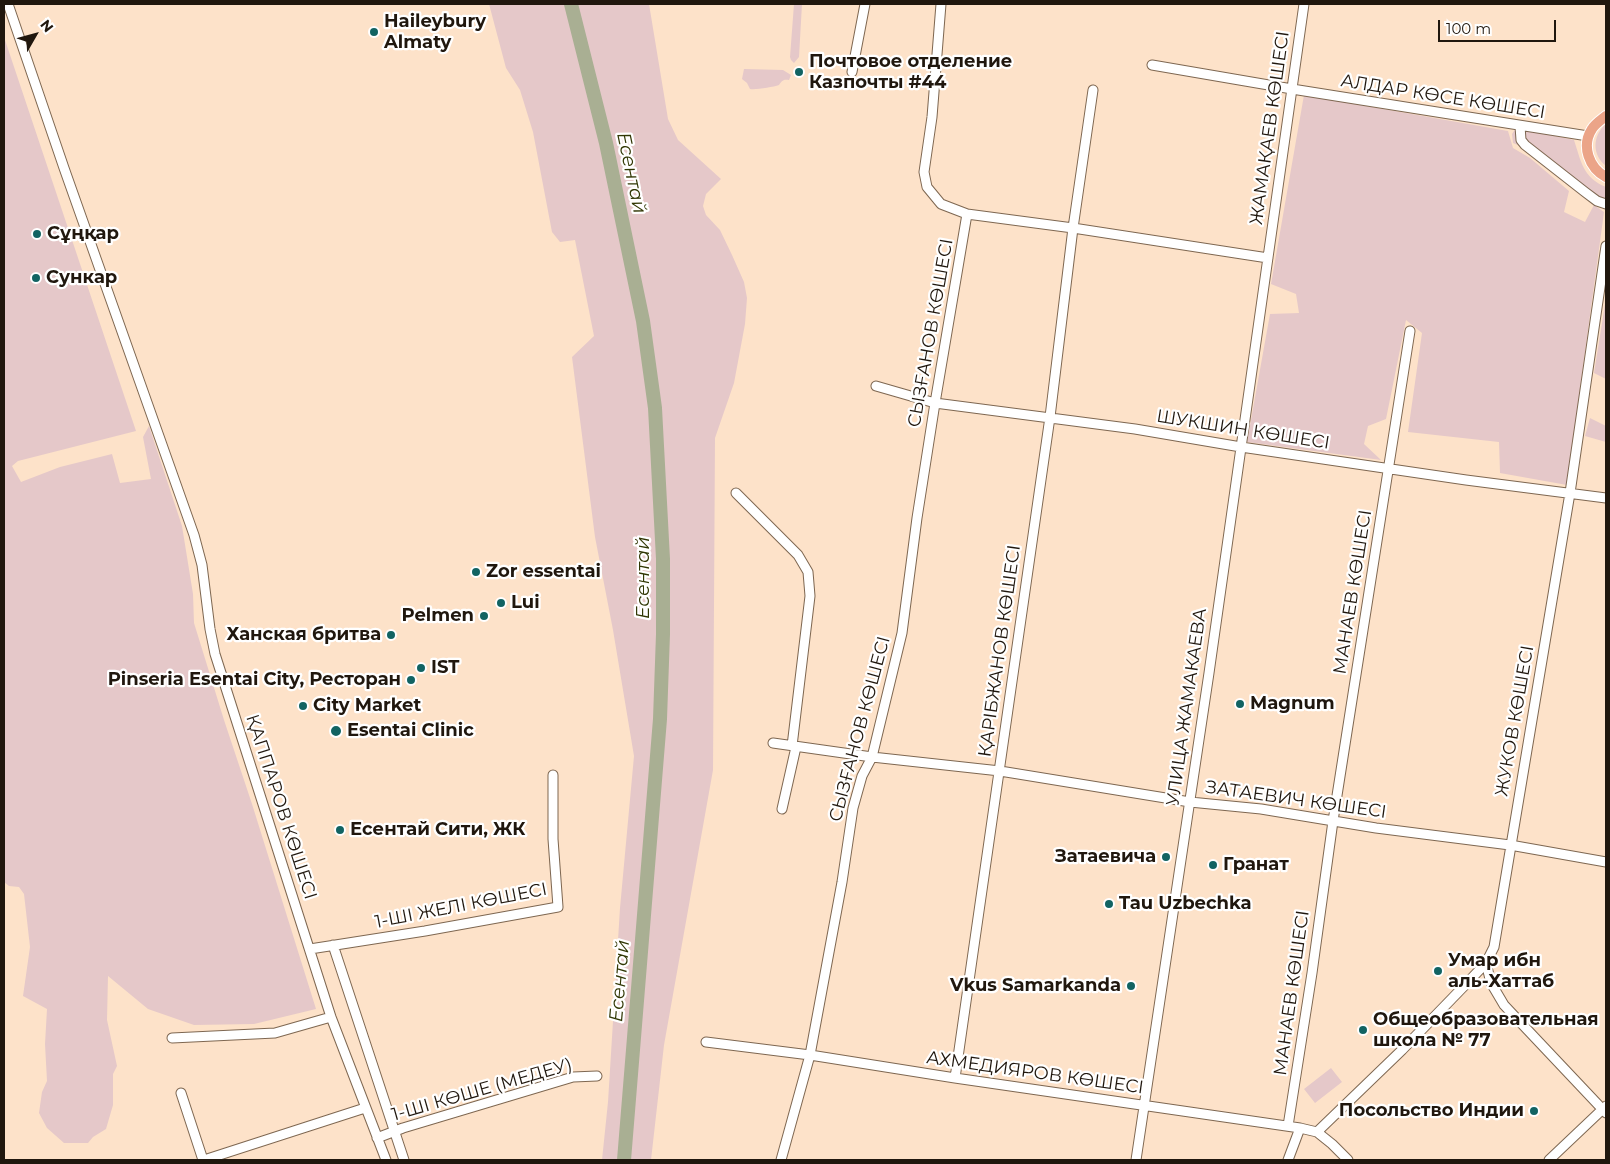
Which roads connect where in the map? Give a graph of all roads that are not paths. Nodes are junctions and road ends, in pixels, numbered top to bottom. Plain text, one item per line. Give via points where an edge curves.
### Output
1 (8, 4) edge
2 (865, 4) edge
3 (940, 4) edge
4 (1304, 4) edge
5 (1152, 65) dead end
6 (852, 72) dead end
7 (1093, 90) dead end
8 (1292, 90) junction
9 (1606, 116) edge
10 (1520, 126) junction
11 (1588, 136) junction
12 (1606, 177) edge
13 (1606, 204) edge
14 (967, 214) junction
15 (1073, 228) junction
16 (1606, 246) edge
17 (1268, 258) junction
18 (1410, 331) dead end
19 (876, 386) dead end
20 (935, 403) junction
21 (1050, 418) junction
22 (1241, 447) junction
23 (1389, 468) junction
24 (736, 493) dead end
25 (1570, 493) junction
26 (1606, 498) edge
27 (773, 743) dead end
28 (794, 746) junction
29 (872, 757) junction
30 (1000, 771) junction
31 (553, 775) dead end
32 (1190, 802) junction
33 (782, 809) dead end
34 (1333, 820) junction
35 (1510, 845) junction
36 (1606, 862) edge
37 (333, 945) junction
38 (310, 949) junction
39 (1486, 964) junction
40 (331, 1017) junction
41 (172, 1038) dead end
42 (706, 1042) dead end
43 (810, 1055) junction
44 (597, 1076) dead end
45 (955, 1078) junction
46 (181, 1093) dead end
47 (1144, 1105) junction
48 (365, 1108) junction
49 (1605, 1109) edge
50 (1288, 1126) junction
51 (1300, 1128) junction
52 (395, 1132) junction
53 (1317, 1132) junction
54 (377, 1138) junction
55 (203, 1160) edge
56 (386, 1160) edge
57 (404, 1160) edge
58 (781, 1160) edge
59 (1136, 1160) edge
60 (1288, 1160) edge
61 (1348, 1160) edge
62 (1549, 1160) edge

1 - 38 street, ҚАППАРОВ КӨШЕСІ via 194,535 202,565 215,654
2 - 6 street
3 - 14 street via 932,117 924,172 926,187 942,204
4 - 8 street, ЖАМАҚАЕВ КӨШЕСІ
5 - 8 street, АЛДАР КӨСЕ КӨШЕСІ
7 - 15 street, ҚАРІБЖАНОВ КӨШЕСІ
8 - 10 street, АЛДАР КӨСЕ КӨШЕСІ
8 - 17 street, ЖАМАҚАЕВ КӨШЕСІ
9 - 11 main road
10 - 11 street, АЛДАР КӨСЕ КӨШЕСІ
10 - 13 street via 1521,140 1525,145 1584,192
11 - 12 main road via 1590,161
14 - 15 street
14 - 20 street, СЫЗҒАНОВ КӨШЕСІ
15 - 17 street
15 - 21 street, ҚАРІБЖАНОВ КӨШЕСІ
16 - 25 street, ЖУКОВ КӨШЕСІ
17 - 22 street, УЛИЦА ЖАМАКАЕВА
18 - 23 street, МАНАЕВ КӨШЕСІ
19 - 20 street, ШУКШИН КӨШЕСІ
20 - 21 street, ШУКШИН КӨШЕСІ
20 - 29 street, СЫЗҒАНОВ КӨШЕСІ via 902,633
21 - 22 street, ШУКШИН КӨШЕСІ
21 - 30 street, ҚАРІБЖАНОВ КӨШЕСІ
22 - 23 street, ШУКШИН КӨШЕСІ
22 - 32 street, УЛИЦА ЖАМАКАЕВА
23 - 25 street, ШУКШИН КӨШЕСІ
23 - 34 street, МАНАЕВ КӨШЕСІ
24 - 28 street via 798,555 808,572 810,596
25 - 26 street, ШУКШИН КӨШЕСІ
25 - 35 street, ЖУКОВ КӨШЕСІ
27 - 28 street, ЗАТАЕВИЧ КӨШЕСІ
28 - 29 street, ЗАТАЕВИЧ КӨШЕСІ
28 - 33 street
29 - 30 street, ЗАТАЕВИЧ КӨШЕСІ
29 - 43 street, СЫЗҒАНОВ КӨШЕСІ via 862,776 853,808
30 - 32 street, ЗАТАЕВИЧ КӨШЕСІ
30 - 45 street, ҚАРІБЖАНОВ КӨШЕСІ
31 - 37 street, 1-ШІ ЖЕЛІ КӨШЕСІ via 558,907
32 - 34 street, ЗАТАЕВИЧ КӨШЕСІ
32 - 47 street, УЛИЦА ЖАМАКАЕВА
34 - 35 street, ЗАТАЕВИЧ КӨШЕСІ
34 - 50 street, МАНАЕВ КӨШЕСІ
35 - 36 street, ЗАТАЕВИЧ КӨШЕСІ
35 - 39 street, ЖУКОВ КӨШЕСІ via 1494,948
37 - 38 street
37 - 52 street
38 - 40 street, ҚАППАРОВ КӨШЕСІ
39 - 49 street via 1491,983 1504,1005
39 - 53 street, ЖУКОВ КӨШЕСІ
40 - 41 street via 275,1033
40 - 48 street, ҚАППАРОВ КӨШЕСІ
42 - 43 street, АХМЕДИЯРОВ КӨШЕСІ
43 - 45 street, АХМЕДИЯРОВ КӨШЕСІ
43 - 58 street, СЫЗҒАНОВ КӨШЕСІ
44 - 52 street, 1-ШІ КӨШЕ (МЕДЕУ) via 573,1077
45 - 47 street, АХМЕДИЯРОВ КӨШЕСІ
46 - 55 street
47 - 50 street, АХМЕДИЯРОВ КӨШЕСІ
47 - 59 street, УЛИЦА ЖАМАКАЕВА
48 - 54 street, ҚАППАРОВ КӨШЕСІ
48 - 55 street
49 - 62 street
50 - 51 street, АХМЕДИЯРОВ КӨШЕСІ
51 - 53 street, АХМЕДИЯРОВ КӨШЕСІ
51 - 60 street
52 - 54 street, 1-ШІ КӨШЕ (МЕДЕУ)
52 - 57 street
53 - 61 street, АХМЕДИЯРОВ КӨШЕСІ
54 - 56 street, ҚАППАРОВ КӨШЕСІ

